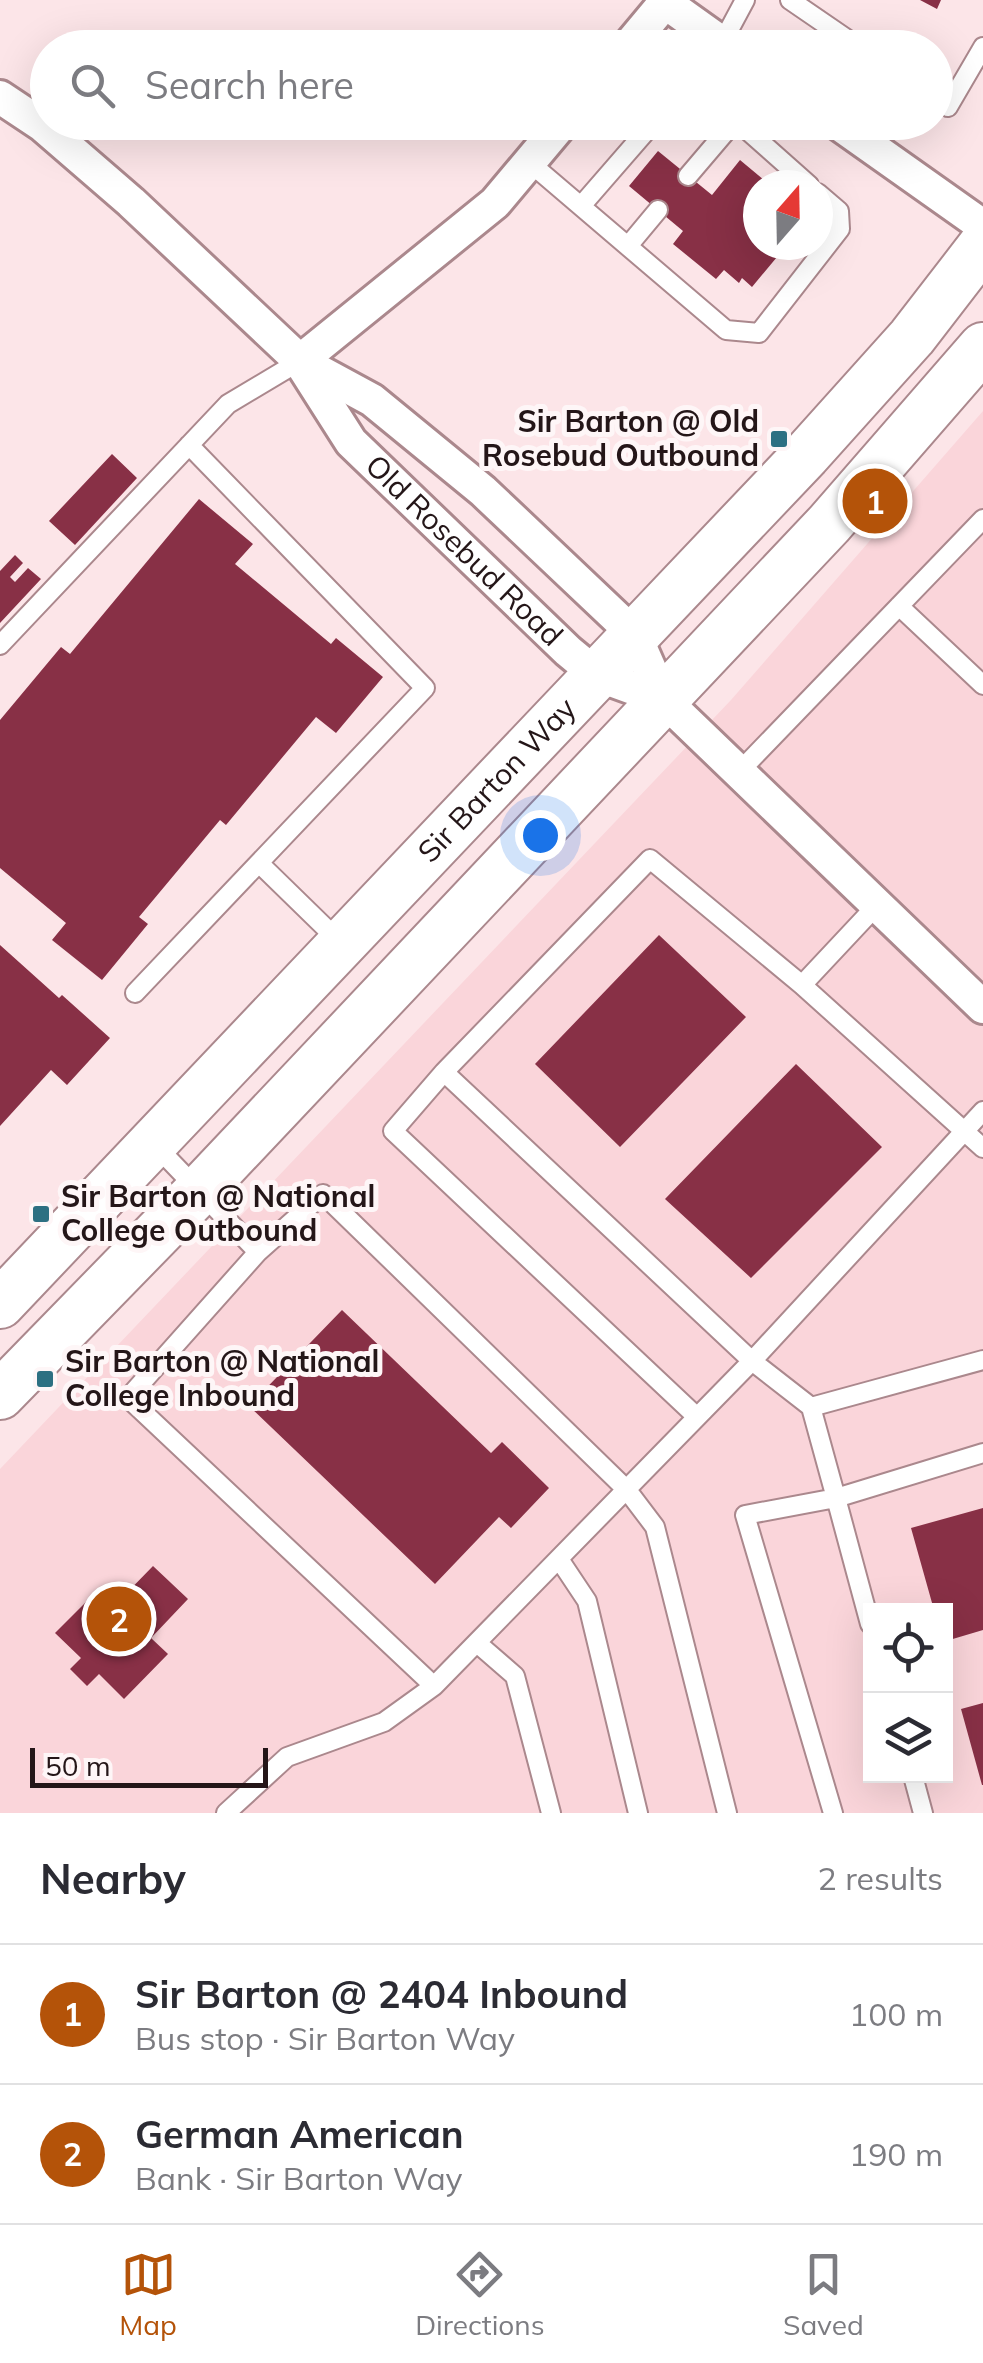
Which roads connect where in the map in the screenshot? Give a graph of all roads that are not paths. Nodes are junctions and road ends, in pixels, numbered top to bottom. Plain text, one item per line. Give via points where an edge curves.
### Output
1 (745, 0) edge
2 (790, 0) edge
3 (667, 2) edge
4 (643, 30) edge
5 (705, 30) edge
6 (732, 30) edge
7 (834, 30) edge
8 (983, 47) edge
9 (0, 96) edge
10 (953, 98) edge
11 (30, 117) edge
12 (59, 140) edge
13 (548, 140) edge
14 (638, 140) edge
15 (720, 140) edge
16 (757, 140) edge
17 (861, 140) edge
18 (530, 162) junction
19 (792, 170) edge
20 (688, 176) dead end
21 (581, 206) junction
22 (833, 206) edge
23 (658, 210) dead end
24 (983, 226) edge
25 (833, 238) edge
26 (983, 245) edge
27 (628, 246) junction
28 (816, 260) edge
29 (983, 347) edge
30 (300, 361) junction
31 (189, 445) junction
32 (983, 519) edge
33 (899, 606) junction
34 (635, 635) junction
35 (0, 645) edge
36 (597, 675) junction
37 (983, 685) edge
38 (664, 700) junction
39 (738, 773) junction
40 (259, 863) junction
41 (877, 905) junction
42 (342, 944) junction
43 (802, 986) junction
44 (135, 993) dead end
45 (983, 1007) edge
46 (444, 1072) junction
47 (983, 1111) edge
48 (964, 1130) junction
49 (154, 1144) junction
50 (983, 1148) edge
51 (199, 1190) junction
52 (258, 1252) junction
53 (0, 1304) edge
54 (983, 1360) edge
55 (752, 1362) junction
56 (0, 1394) edge
57 (811, 1407) junction
58 (698, 1418) junction
59 (983, 1453) edge
60 (626, 1490) junction
61 (836, 1498) junction
62 (559, 1559) junction
63 (864, 1603) edge
64 (477, 1642) junction
65 (434, 1686) junction
66 (914, 1783) edge
67 (226, 1813) edge
68 (551, 1813) edge
69 (638, 1813) edge
70 (727, 1813) edge
71 (833, 1813) edge
72 (923, 1813) edge

1 - 6 lane
2 - 7 lane
3 - 4 street
3 - 5 street
8 - 10 lane
9 - 11 street, Old Rosebud Road
12 - 30 street, Old Rosebud Road
13 - 18 street
14 - 21 lane
15 - 20 lane
16 - 19 lane
17 - 24 street
18 - 21 lane
18 - 30 street via 495,203
21 - 27 lane
22 - 25 lane via 840,229
23 - 27 lane
26 - 34 main road, Sir Barton Way via 912,337
27 - 28 lane via 726,330 759,334
29 - 38 main road
30 - 31 lane via 228,404
30 - 34 street, Old Rosebud Road via 372,400 482,491
30 - 36 street, Old Rosebud Road via 351,442
31 - 35 lane
31 - 40 lane via 425,688
32 - 33 lane
33 - 37 lane
33 - 39 lane
34 - 36 main road, Sir Barton Way
34 - 38 street, Old Rosebud Road
36 - 38 street, Old Rosebud Road
36 - 42 main road, Sir Barton Way
38 - 39 street, Old Rosebud Road
38 - 51 main road
39 - 41 street, Old Rosebud Road
40 - 42 lane
40 - 44 lane
41 - 43 lane
41 - 45 street, Old Rosebud Road
42 - 49 main road, Sir Barton Way
43 - 46 lane via 650,859
43 - 48 lane
46 - 55 lane
46 - 58 lane via 393,1131
47 - 48 lane
48 - 50 lane
48 - 55 lane
49 - 51 lane
49 - 53 main road, Sir Barton Way
51 - 52 lane
51 - 56 main road
52 - 60 lane via 323,1194
52 - 65 lane via 128,1398
54 - 57 lane
55 - 57 lane
55 - 58 lane
57 - 61 lane
58 - 60 lane
59 - 61 lane
60 - 62 lane
60 - 70 lane via 654,1527
61 - 63 lane
61 - 71 lane via 745,1515
62 - 64 lane
62 - 69 lane via 587,1601
64 - 65 lane
64 - 68 lane via 516,1676
65 - 67 lane via 384,1722 287,1757
66 - 72 lane

